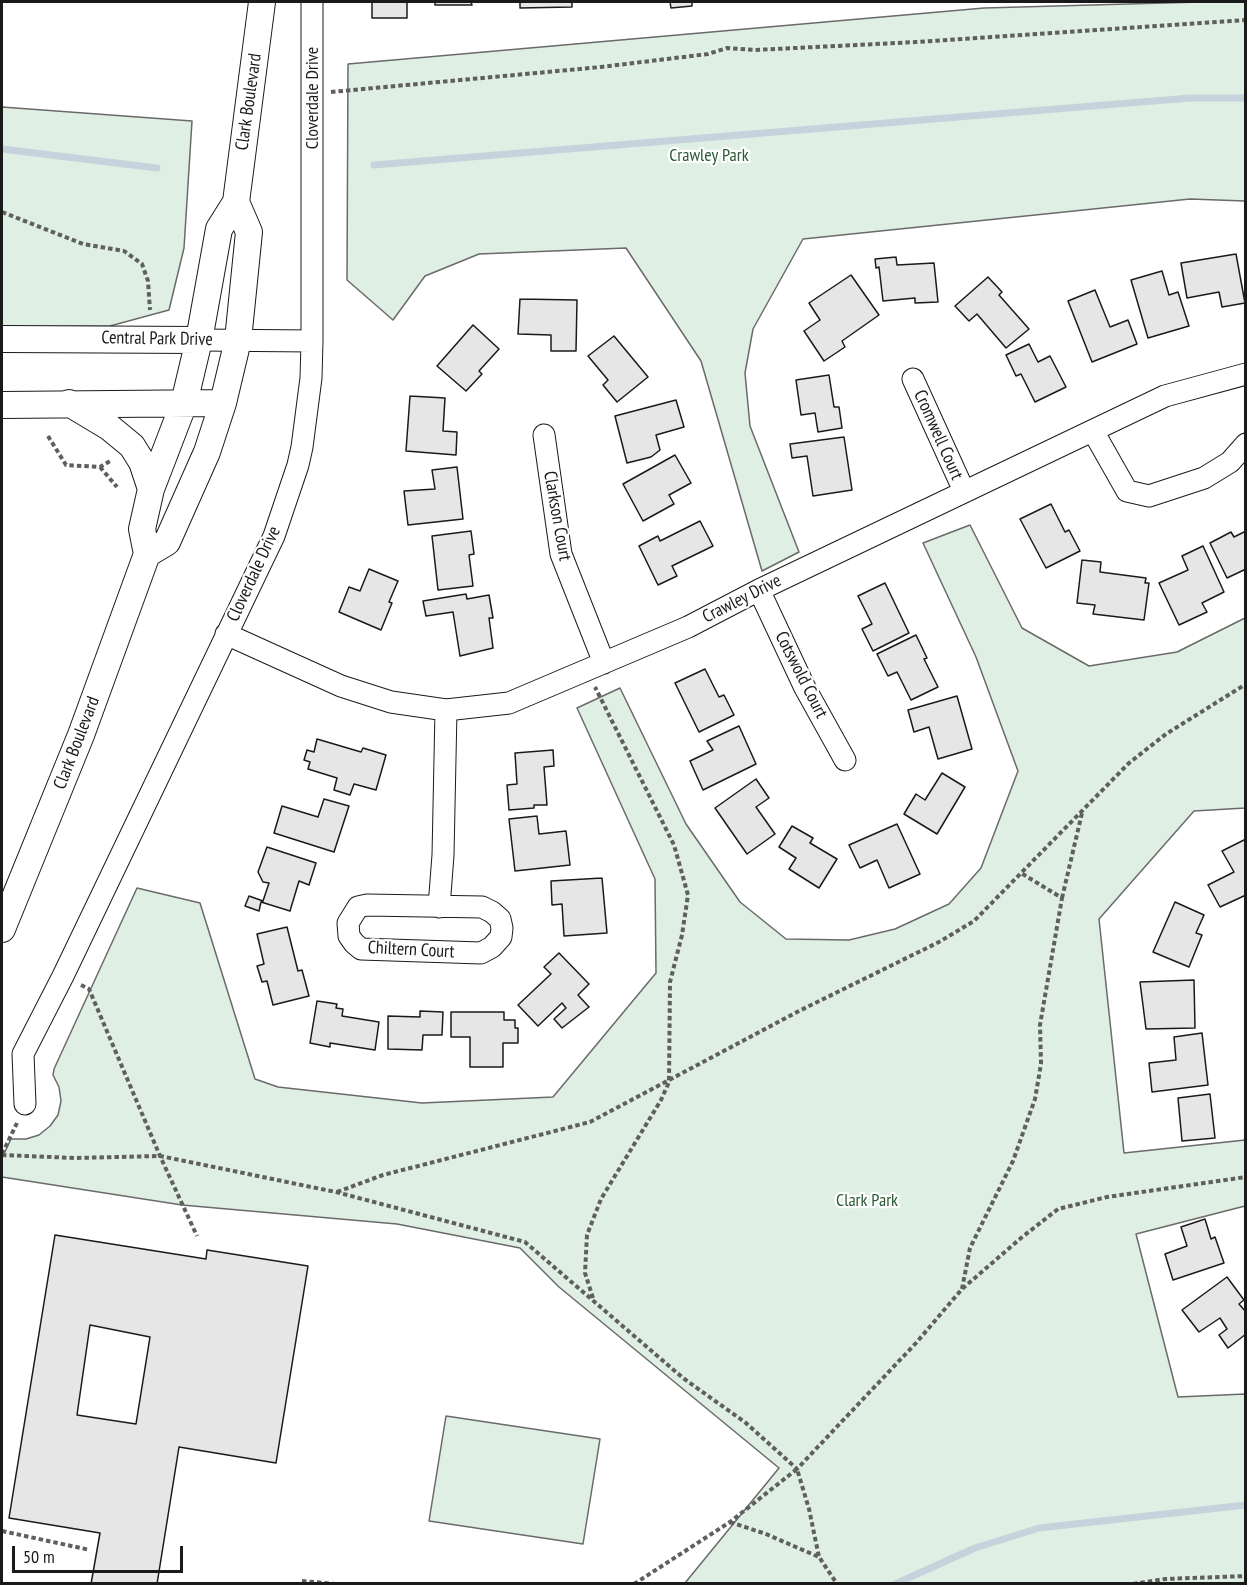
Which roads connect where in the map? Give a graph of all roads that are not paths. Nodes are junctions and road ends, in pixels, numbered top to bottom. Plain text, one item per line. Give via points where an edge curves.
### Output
1 (262, 2) edge
2 (312, 2) edge
3 (236, 202) junction
4 (2, 339) edge
5 (199, 340) junction
6 (238, 340) junction
7 (312, 341) junction
8 (1245, 374) edge
9 (913, 379) dead end
10 (69, 403) junction
11 (184, 403) junction
12 (223, 403) junction
13 (2, 405) edge
14 (1094, 431) junction
15 (544, 435) dead end
16 (1245, 444) edge
17 (152, 489) junction
18 (963, 491) junction
19 (147, 554) junction
20 (759, 590) junction
21 (226, 634) junction
22 (596, 667) junction
23 (446, 710) junction
24 (845, 760) dead end
25 (439, 907) junction
26 (2, 929) edge
27 (26, 1104) road end

1 - 3 street, Clark Boulevard
2 - 7 street, Cloverdale Drive
3 - 5 street, Clark Boulevard via 219,229
3 - 6 street via 249,232
4 - 5 street, Central Park Drive
5 - 6 street, Central Park Drive
5 - 11 street, Clark Boulevard
6 - 7 street, Central Park Drive
6 - 12 street
7 - 21 street, Cloverdale Drive via 308,407 298,465 274,536
8 - 14 street, Crawley Drive via 1166,396
9 - 18 street, Cromwell Court
10 - 11 street
10 - 13 street
10 - 17 street via 110,427 132,446
11 - 12 street
11 - 17 street, Clark Boulevard
12 - 19 street via 207,452 167,542
14 - 16 street via 1127,491 1149,496 1204,478 1230,462
14 - 18 street, Crawley Drive
15 - 22 street, Clarkson Court via 561,554
17 - 19 street, Clark Boulevard via 142,529
18 - 20 street, Crawley Drive
19 - 26 street, Clark Boulevard via 81,735
20 - 22 street, Crawley Drive via 688,627
20 - 24 street, Cotswold Court
21 - 23 street, Crawley Drive via 341,686 392,702
21 - 27 street, Cloverdale Drive via 22,1054
22 - 23 street, Crawley Drive via 509,703
23 - 25 street
25 - 25 street, Chiltern Court via 367,905 358,908 348,923 349,936 361,949 481,953 501,937 500,919 482,907

